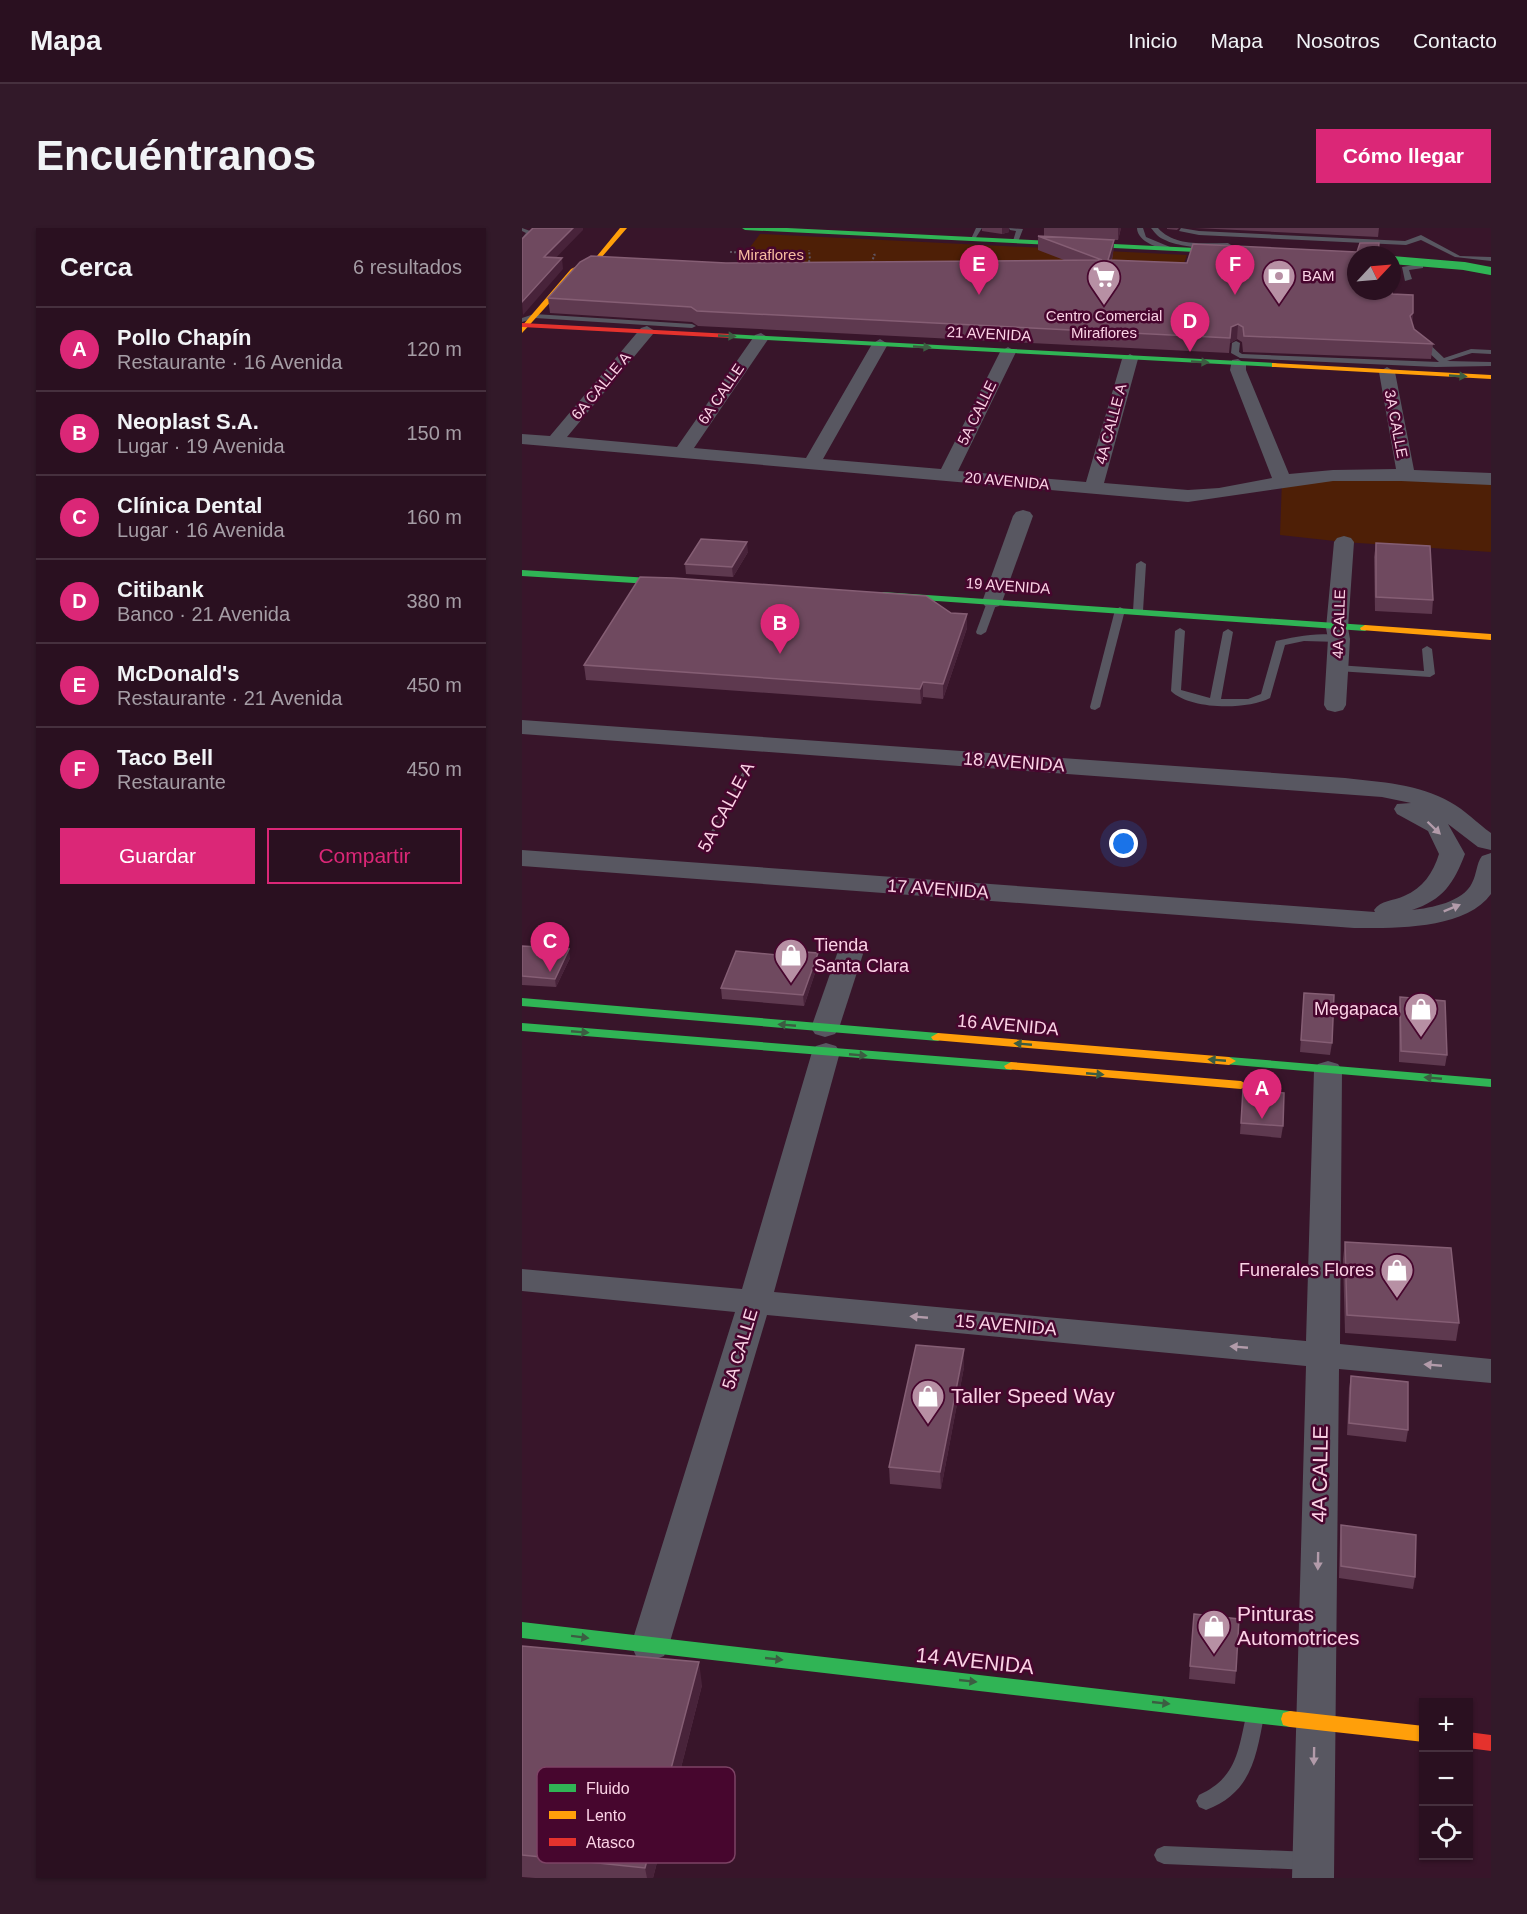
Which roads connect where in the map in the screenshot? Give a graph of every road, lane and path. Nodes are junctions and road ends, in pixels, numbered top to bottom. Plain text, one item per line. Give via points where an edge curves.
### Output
1 (624, 228) edge
2 (745, 228) edge
3 (1140, 228) edge
4 (1154, 228) edge
5 (1422, 228) edge
6 (522, 229) edge
7 (1181, 230) dead end
8 (981, 235) edge
9 (1421, 237) junction
10 (522, 242) edge
11 (1253, 248) junction
12 (1172, 249) junction
13 (729, 252) dead end
14 (881, 252) dead end
15 (749, 253) dead end
16 (809, 255) dead end
17 (1418, 255) junction
18 (1401, 256) edge
19 (1457, 256) junction
20 (1401, 259) edge
21 (1491, 259) edge
22 (1491, 264) edge
23 (804, 266) edge
24 (874, 271) edge
25 (1491, 271) edge
26 (1408, 279) dead end
27 (526, 323) edge
28 (692, 326) edge
29 (647, 331) junction
30 (1414, 332) edge
31 (761, 338) junction
32 (1236, 343) edge
33 (880, 344) junction
34 (1008, 352) junction
35 (1491, 352) edge
36 (1130, 359) junction
37 (1444, 363) junction
38 (1238, 364) junction
39 (1491, 364) edge
40 (1387, 372) junction
41 (1491, 377) edge
42 (522, 439) edge
43 (555, 441) junction
44 (682, 451) junction
45 (812, 463) junction
46 (947, 475) junction
47 (1406, 476) junction
48 (1491, 479) edge
49 (1282, 480) junction
50 (1093, 489) junction
51 (1023, 516) dead end
52 (1344, 542) dead end
53 (1141, 564) dead end
54 (522, 573) edge
55 (698, 584) edge
56 (874, 594) edge
57 (992, 602) junction
58 (1120, 610) junction
59 (1138, 611) junction
60 (1180, 631) dead end
61 (981, 632) dead end
62 (1228, 632) dead end
63 (1338, 633) junction
64 (1491, 637) edge
65 (1428, 649) dead end
66 (1337, 668) junction
67 (1215, 701) junction
68 (1335, 705) dead end
69 (1095, 707) dead end
70 (522, 727) edge
71 (759, 744) junction
72 (1345, 785) junction
73 (522, 858) edge
74 (1490, 860) edge
75 (692, 871) junction
76 (1354, 920) junction
77 (850, 954) dead end
78 (522, 1002) edge
79 (522, 1027) edge
80 (826, 1040) junction
81 (1491, 1083) edge
82 (1255, 1087) dead end
83 (1327, 1087) junction
84 (522, 1280) edge
85 (755, 1301) junction
86 (1322, 1355) junction
87 (1491, 1371) edge
88 (522, 1630) edge
89 (650, 1645) junction
90 (1255, 1714) junction
91 (1314, 1720) junction
92 (1419, 1733) edge
93 (1473, 1741) edge
94 (1491, 1743) edge
95 (1206, 1801) dead end
96 (1164, 1855) dead end
97 (1313, 1870) edge

1 - 27 street via 599,257 574,271
2 - 8 street
3 - 12 lane via 1144,238
4 - 11 lane via 1158,234 1178,242
5 - 9 lane
6 - 10 lane via 530,232
7 - 9 lane via 1399,243
8 - 12 street
9 - 19 lane
11 - 12 street
11 - 17 lane via 1395,251
13 - 15 path
14 - 24 path via 874,255 870,265
16 - 23 path
17 - 18 lane
17 - 19 lane
19 - 21 lane
20 - 25 street, bridge
22 - 26 lane via 1412,266 1405,269
27 - 28 lane
27 - 29 street, 21 AVENIDA
29 -> 31 street, 21 AVENIDA
29 - 43 street, 6A CALLE A
30 - 37 lane
31 - 33 street, 21 AVENIDA
31 - 44 street, 6A CALLE
32 - 37 lane via 1235,353 1240,356
33 -> 34 street, 21 AVENIDA
33 - 45 street
34 - 36 street, 21 AVENIDA
34 - 46 street, 5A CALLE
35 - 37 lane via 1471,351
36 -> 38 street, 21 AVENIDA
36 - 50 street, 4A CALLE A
37 - 39 lane
38 - 40 street, 21 AVENIDA
38 - 49 street
40 -> 41 street, 21 AVENIDA
40 - 47 street, 3A CALLE
42 - 43 street, 20 AVENIDA
43 - 44 street, 20 AVENIDA
44 - 45 street, 20 AVENIDA
45 - 46 street, 20 AVENIDA
46 - 50 street, 20 AVENIDA
47 - 48 street, 20 AVENIDA
47 - 49 street, 20 AVENIDA via 1338,475
49 - 50 street, 20 AVENIDA via 1214,495
51 - 57 street
52 - 63 street, 4A CALLE
53 - 59 lane
54 - 55 street
56 - 57 street, 19 AVENIDA
57 - 58 street, 19 AVENIDA
57 - 61 lane
58 - 59 street, 19 AVENIDA
58 - 69 lane
59 - 63 street, 19 AVENIDA
60 - 67 lane via 1176,691 1190,699
62 - 67 lane
63 - 64 street, 19 AVENIDA
63 - 66 street, 4A CALLE
63 - 67 lane via 1280,643 1262,699
65 - 66 lane via 1430,674
66 - 68 street, 4A CALLE
70 - 71 street, 18 AVENIDA
71 - 72 street, 18 AVENIDA
71 - 75 path, 5A CALLE A
72 - 74 street, 18 AVENIDA via 1399,791 1441,807 1467,824
72 -> 76 street, 17 AVENIDA via 1402,806 1438,827 1452,854 1443,879 1416,901
73 - 75 street, 17 AVENIDA
76 -> 74 street, 17 AVENIDA via 1409,920 1453,909 1477,895
75 - 76 street, 17 AVENIDA
77 - 80 street, 5A CALLE
80 -> 78 street, 16 AVENIDA
79 -> 80 street, 16 AVENIDA
80 -> 82 street, 16 AVENIDA
83 -> 80 street, 16 AVENIDA
80 - 85 street, 5A CALLE
81 -> 83 street, 16 AVENIDA
83 - 86 street, 4A CALLE
84 - 85 street, 15 AVENIDA
86 -> 85 street, 15 AVENIDA
85 - 89 street, 5A CALLE
87 -> 86 street, 15 AVENIDA
86 -> 91 street, 4A CALLE
88 -> 89 street, 14 AVENIDA
89 -> 90 street, 14 AVENIDA
90 - 91 street, 14 AVENIDA
90 - 95 lane via 1246,1757 1234,1784
91 - 92 street, 14 AVENIDA
91 -> 97 street, 4A CALLE
93 - 94 street
96 - 97 lane

